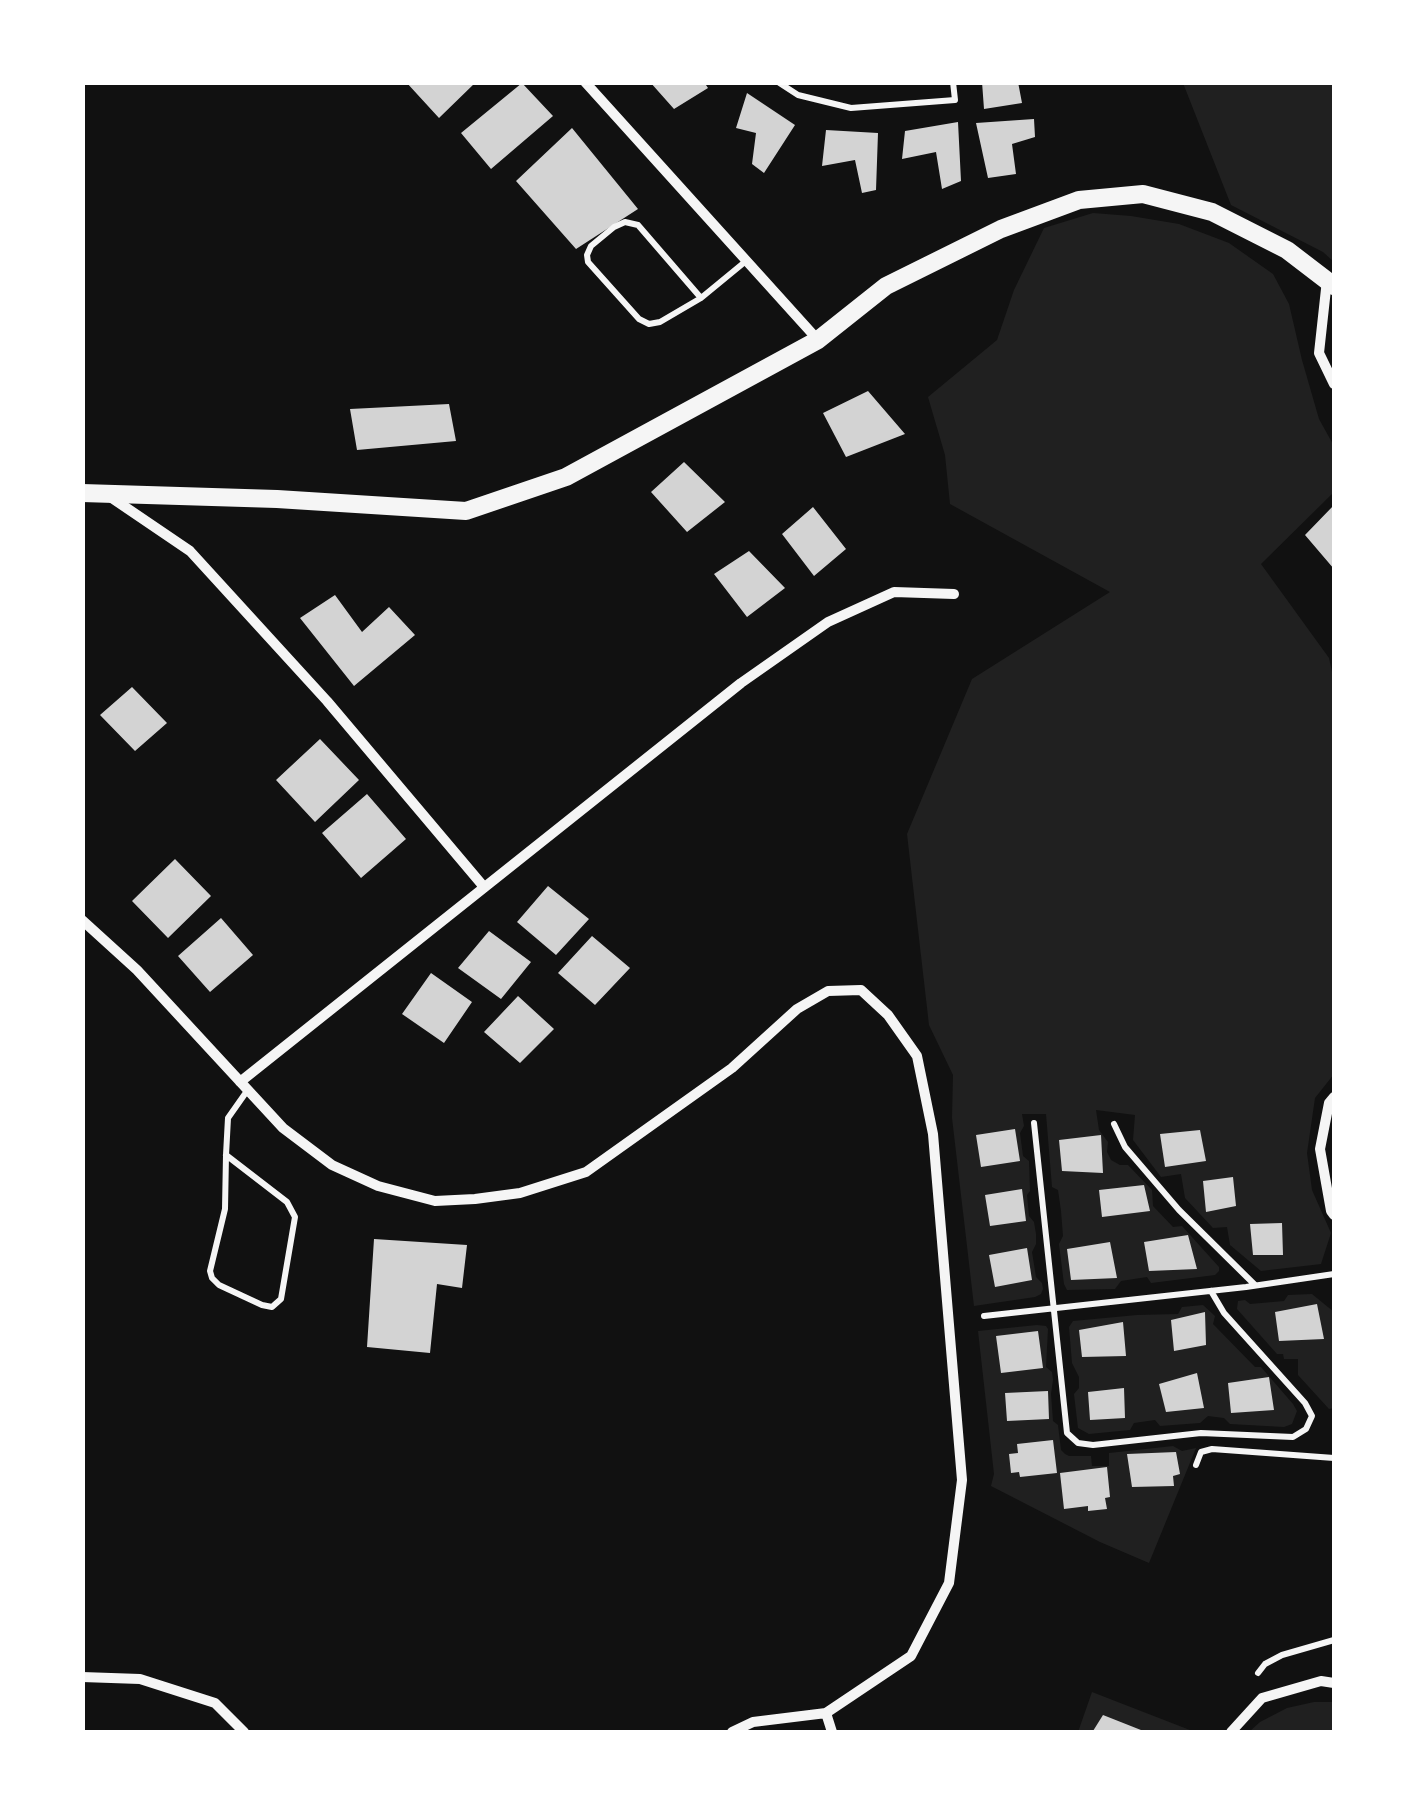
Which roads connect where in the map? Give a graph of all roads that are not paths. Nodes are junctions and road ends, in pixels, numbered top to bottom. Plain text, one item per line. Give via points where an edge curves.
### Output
1 (584, 82) edge
2 (778, 82) edge
3 (953, 82) edge
4 (746, 261) junction
5 (1331, 283) edge
6 (701, 298) junction
7 (818, 340) junction
8 (1334, 384) edge
9 (82, 493) edge
10 (104, 493) junction
11 (954, 594) dead end
12 (484, 886) junction
13 (82, 920) edge
14 (243, 1086) junction
15 (1334, 1097) edge
16 (1034, 1123) dead end
17 (1114, 1124) dead end
18 (226, 1155) junction
19 (1334, 1214) edge
20 (1334, 1274) edge
21 (1256, 1286) junction
22 (1211, 1291) junction
23 (1054, 1310) junction
24 (984, 1316) dead end
25 (1334, 1458) edge
26 (1196, 1464) dead end
27 (1334, 1640) edge
28 (1258, 1673) dead end
29 (82, 1677) edge
30 (1334, 1683) edge
31 (826, 1713) junction
32 (244, 1732) edge
33 (732, 1732) edge
34 (832, 1732) edge
35 (1231, 1732) edge

1 - 4 street
2 - 3 lane via 798,95 851,108 954,100
4 - 6 lane
4 - 7 street
5 - 7 street via 1287,250 1212,212 1143,194 1079,200 1001,229 886,286
5 - 8 street via 1319,353
6 - 6 lane via 638,225 614,226 587,255 649,324
7 - 10 street via 566,476 466,512
9 - 10 street
10 - 12 street via 190,551
11 - 12 street via 894,592 828,622
12 - 14 street
13 - 14 street
14 - 18 lane via 228,1118
14 - 31 street via 284,1128 348,1172 435,1201 475,1199 520,1194 586,1172 828,991 861,990 888,1015 917,1056 933,1134 962,1480 949,1583 911,1656
15 - 19 street via 1320,1149
16 - 23 lane
17 - 21 lane via 1125,1147 1179,1210
18 - 18 lane via 225,1208 212,1278 272,1307 281,1299 295,1217 287,1202
20 - 21 lane
21 - 22 lane
22 - 23 lane
22 - 23 lane via 1305,1403 1312,1416 1293,1438 1202,1432 1078,1443 1067,1433
23 - 24 lane
25 - 26 lane via 1212,1449 1201,1452
27 - 28 lane via 1282,1654
29 - 32 street via 140,1679 215,1703
30 - 35 street via 1262,1698
31 - 33 street via 753,1722
31 - 34 street

